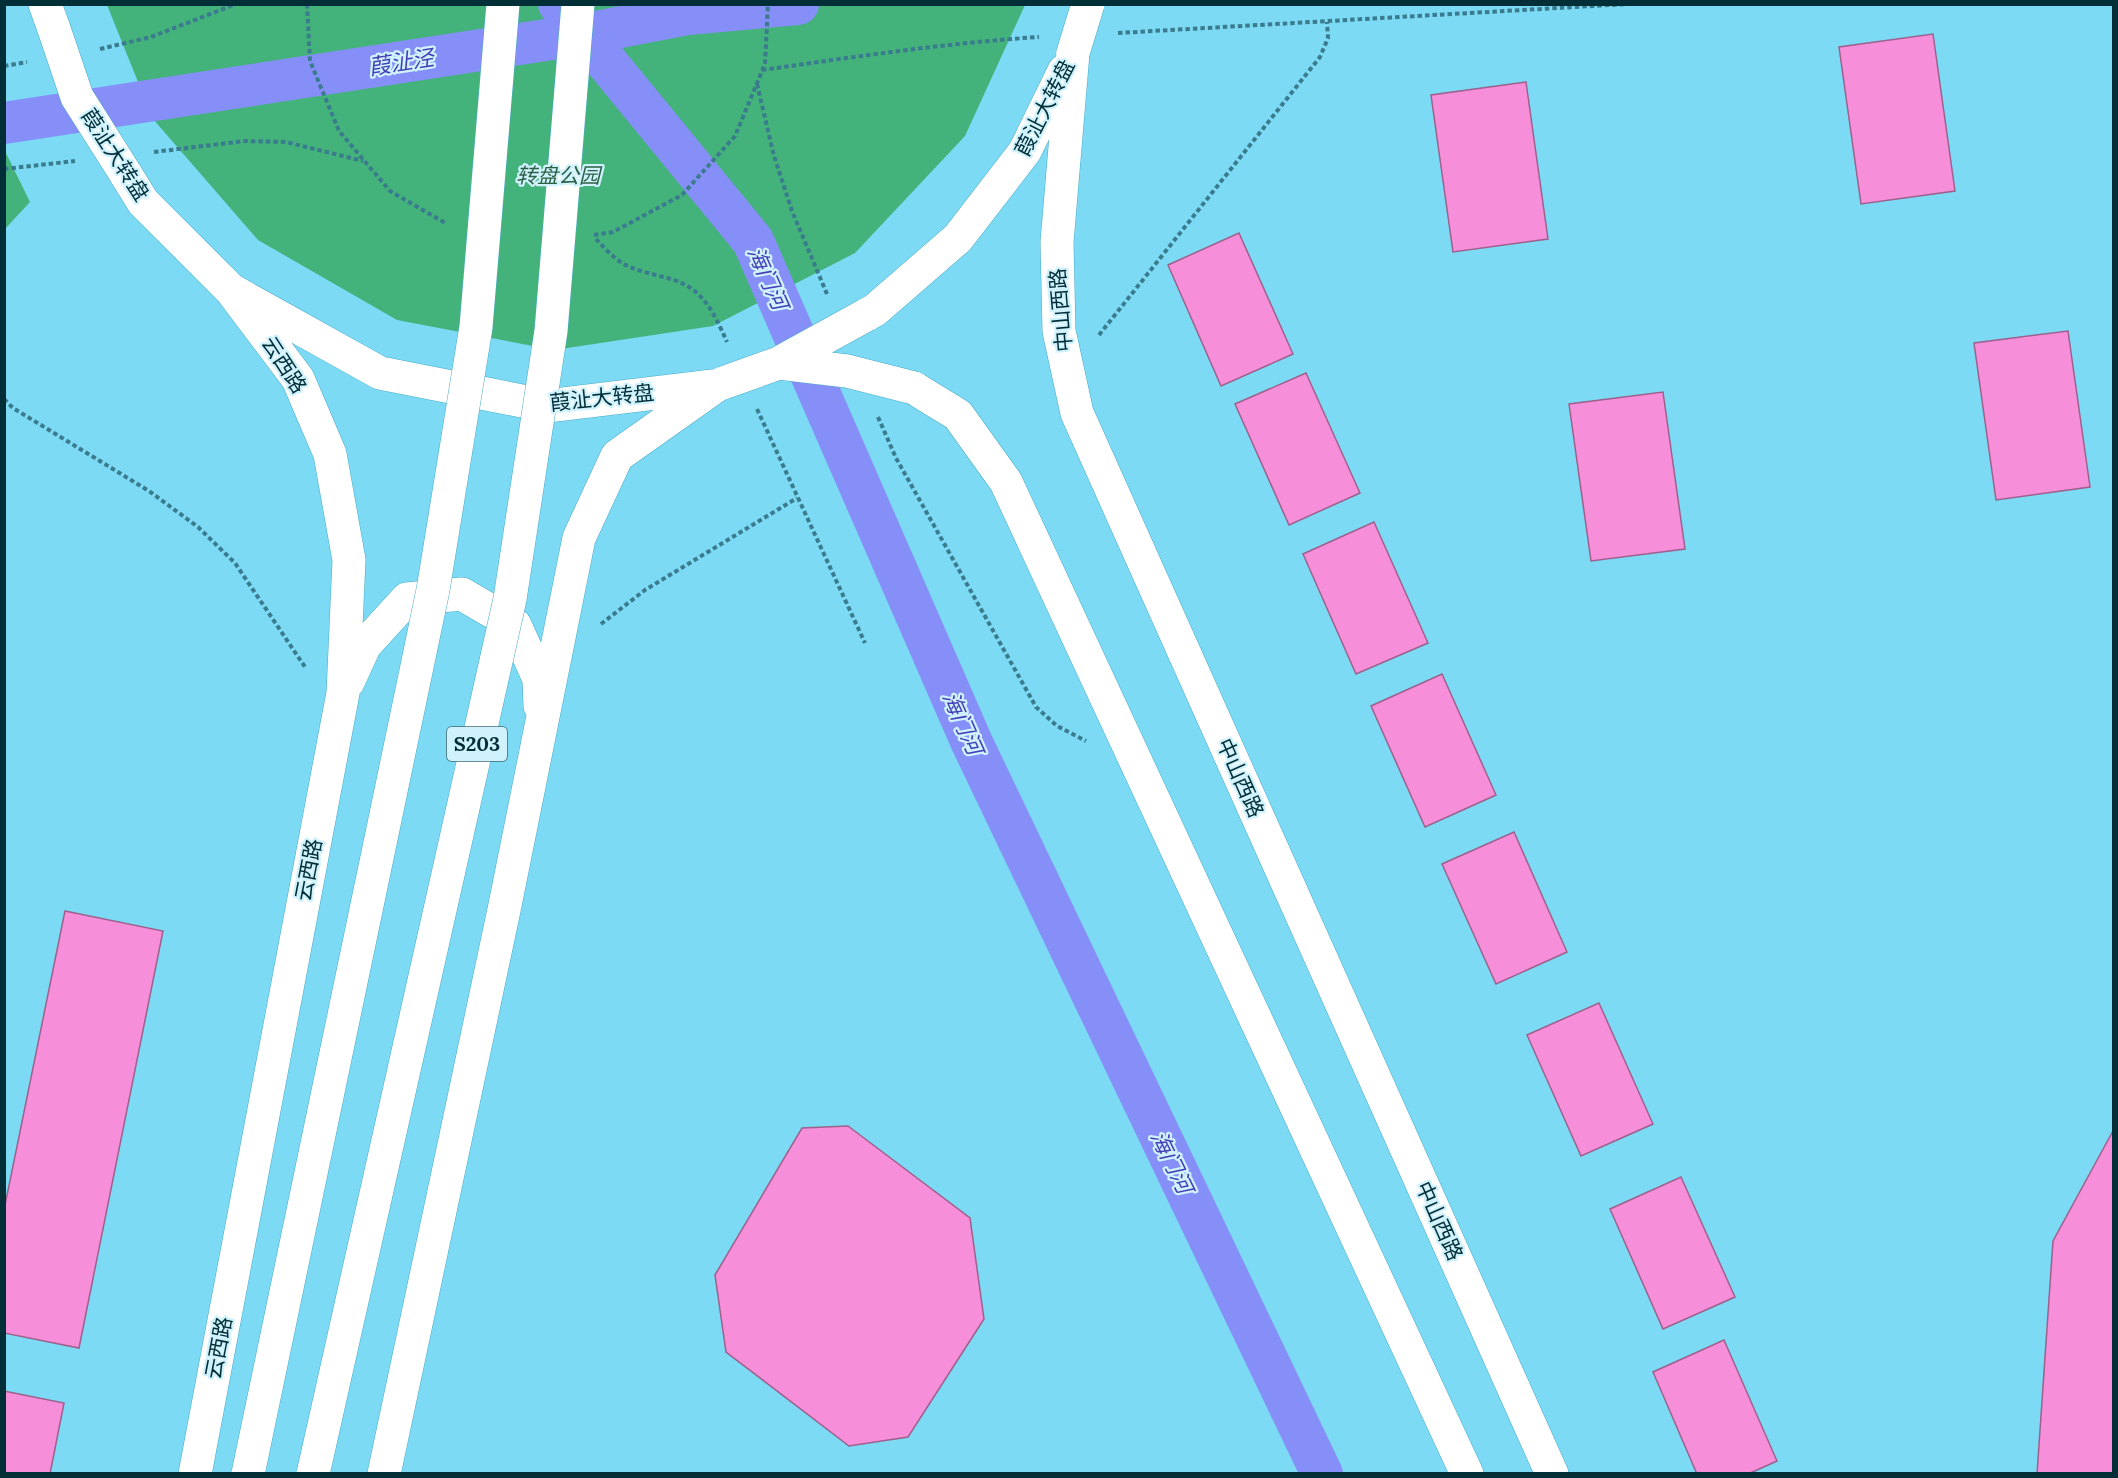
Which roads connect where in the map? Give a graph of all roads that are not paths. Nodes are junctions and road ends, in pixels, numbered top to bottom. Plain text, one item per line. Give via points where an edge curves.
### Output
1 (503, 4) edge
2 (578, 4) edge
3 (1088, 4) edge
4 (50, 17) edge
5 (1073, 53) junction
6 (231, 290) junction
7 (779, 363) junction
8 (720, 384) junction
9 (343, 693) junction
10 (540, 728) junction
11 (195, 1473) edge
12 (248, 1473) edge
13 (313, 1473) edge
14 (384, 1473) edge
15 (1467, 1473) edge
16 (1552, 1473) edge

1 - 12 main road, bridge via 476,327 433,590
2 - 13 main road, S203, bridge via 551,331 510,599
3 - 5 main road, 葭沚大转盘, bridge
4 - 6 main road, 葭沚大转盘, bridge via 77,97 135,163 143,202
5 - 7 main road, 葭沚大转盘, bridge via 1025,152 958,238 875,310
5 - 16 main road, 中山西路 via 1057,242 1059,331 1077,413
6 - 8 main road, 葭沚大转盘 via 380,373 547,406
6 - 9 main road, 云西路 via 298,379 330,454 349,560
7 - 8 main road, 葭沚大转盘, bridge
7 - 15 main road, bridge via 847,371 914,388 958,415 1006,482
8 - 10 main road via 617,456 579,538
9 - 10 main road via 365,645 407,599 462,594 515,625 539,679
9 - 11 main road, 云西路
10 - 14 main road

